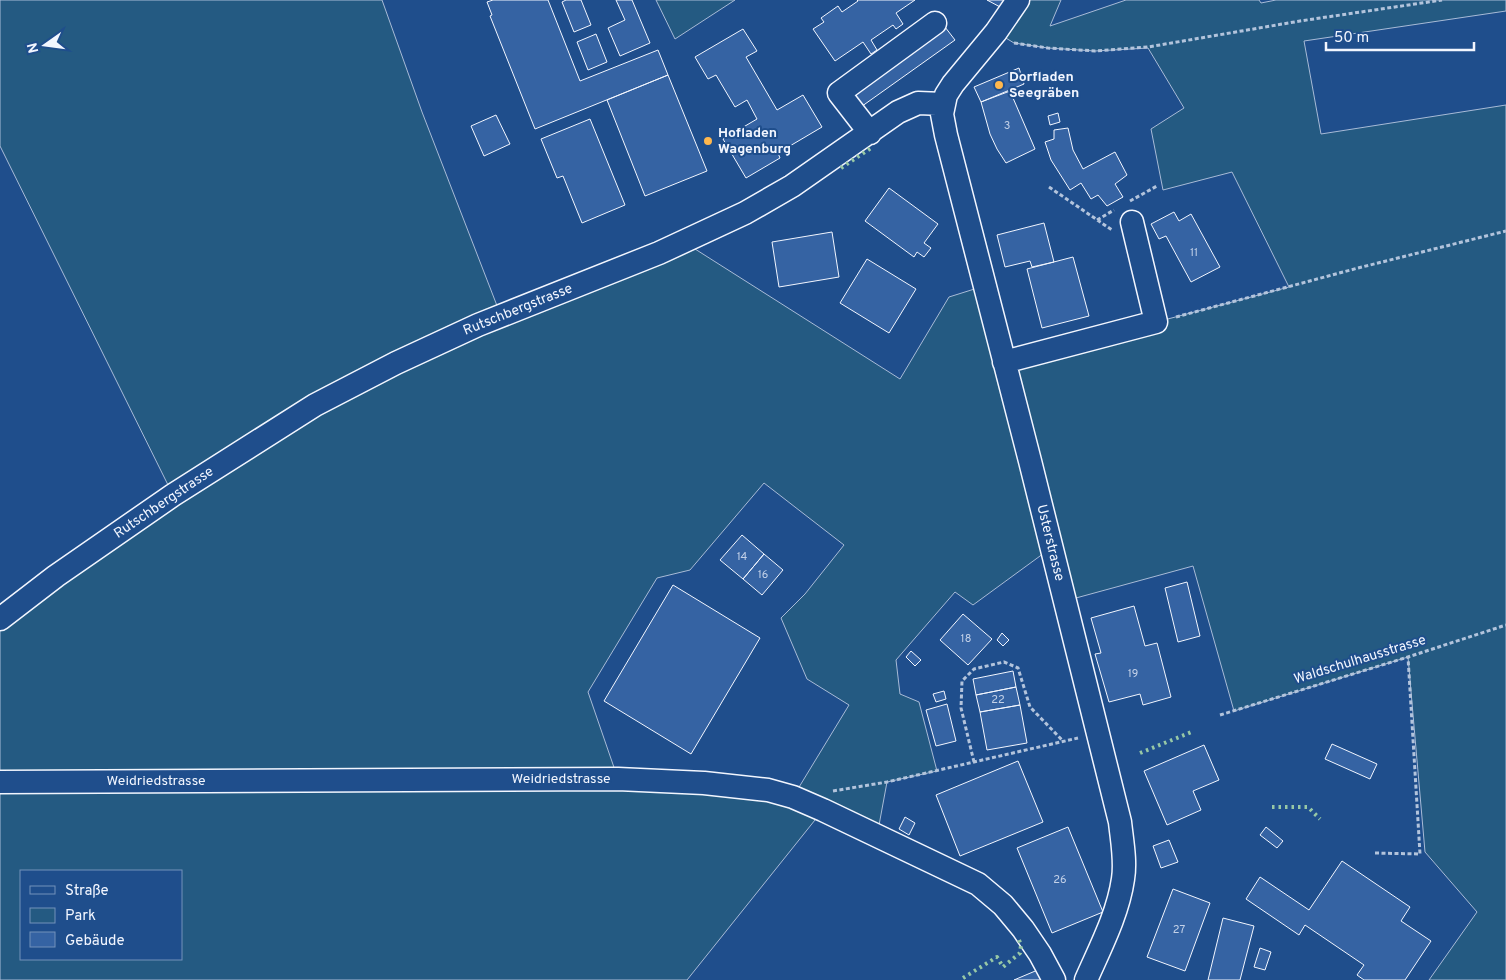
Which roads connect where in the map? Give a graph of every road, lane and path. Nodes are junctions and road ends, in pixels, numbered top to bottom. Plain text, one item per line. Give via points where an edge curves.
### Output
1 (1018, 0) edge
2 (1442, 0) edge
3 (935, 23) dead end
4 (996, 32) junction
5 (943, 104) junction
6 (870, 133) junction
7 (1048, 188) dead end
8 (1132, 222) dead end
9 (1506, 231) edge
10 (1115, 238) dead end
11 (1156, 322) junction
12 (1004, 362) junction
13 (0, 618) edge
14 (1506, 625) edge
15 (1408, 657) junction
16 (1220, 714) dead end
17 (1098, 733) junction
18 (1063, 742) junction
19 (974, 762) junction
20 (0, 782) edge
21 (830, 791) dead end
22 (1375, 853) dead end
23 (1054, 980) edge
24 (1086, 980) edge

1 - 4 street
2 - 4 path via 1148,48 1095,51 1048,48 1014,43
3 - 6 street via 839,93
4 - 5 street via 953,84
5 - 6 street, Rutschbergstrasse via 927,102 909,107
5 - 12 street, Usterstrasse via 946,135
6 - 13 street, Rutschbergstrasse via 792,186 745,213 659,253 478,325 314,405 174,495
7 - 10 path via 1111,229
8 - 11 street
9 - 11 path
11 - 12 street
12 - 17 street, Usterstrasse
14 - 15 path, Waldschulhausstrasse
15 - 16 path, Waldschulhausstrasse
15 - 22 path via 1420,854
17 - 18 path
17 - 24 street, Usterstrasse via 1120,822 1124,878 1117,904
18 - 19 path
18 - 19 path via 1030,707 1018,668 1004,662 974,669 962,681 961,708
19 - 21 path
20 - 23 street, Weidriedstrasse via 618,779 768,790 823,810 978,884 1023,928

